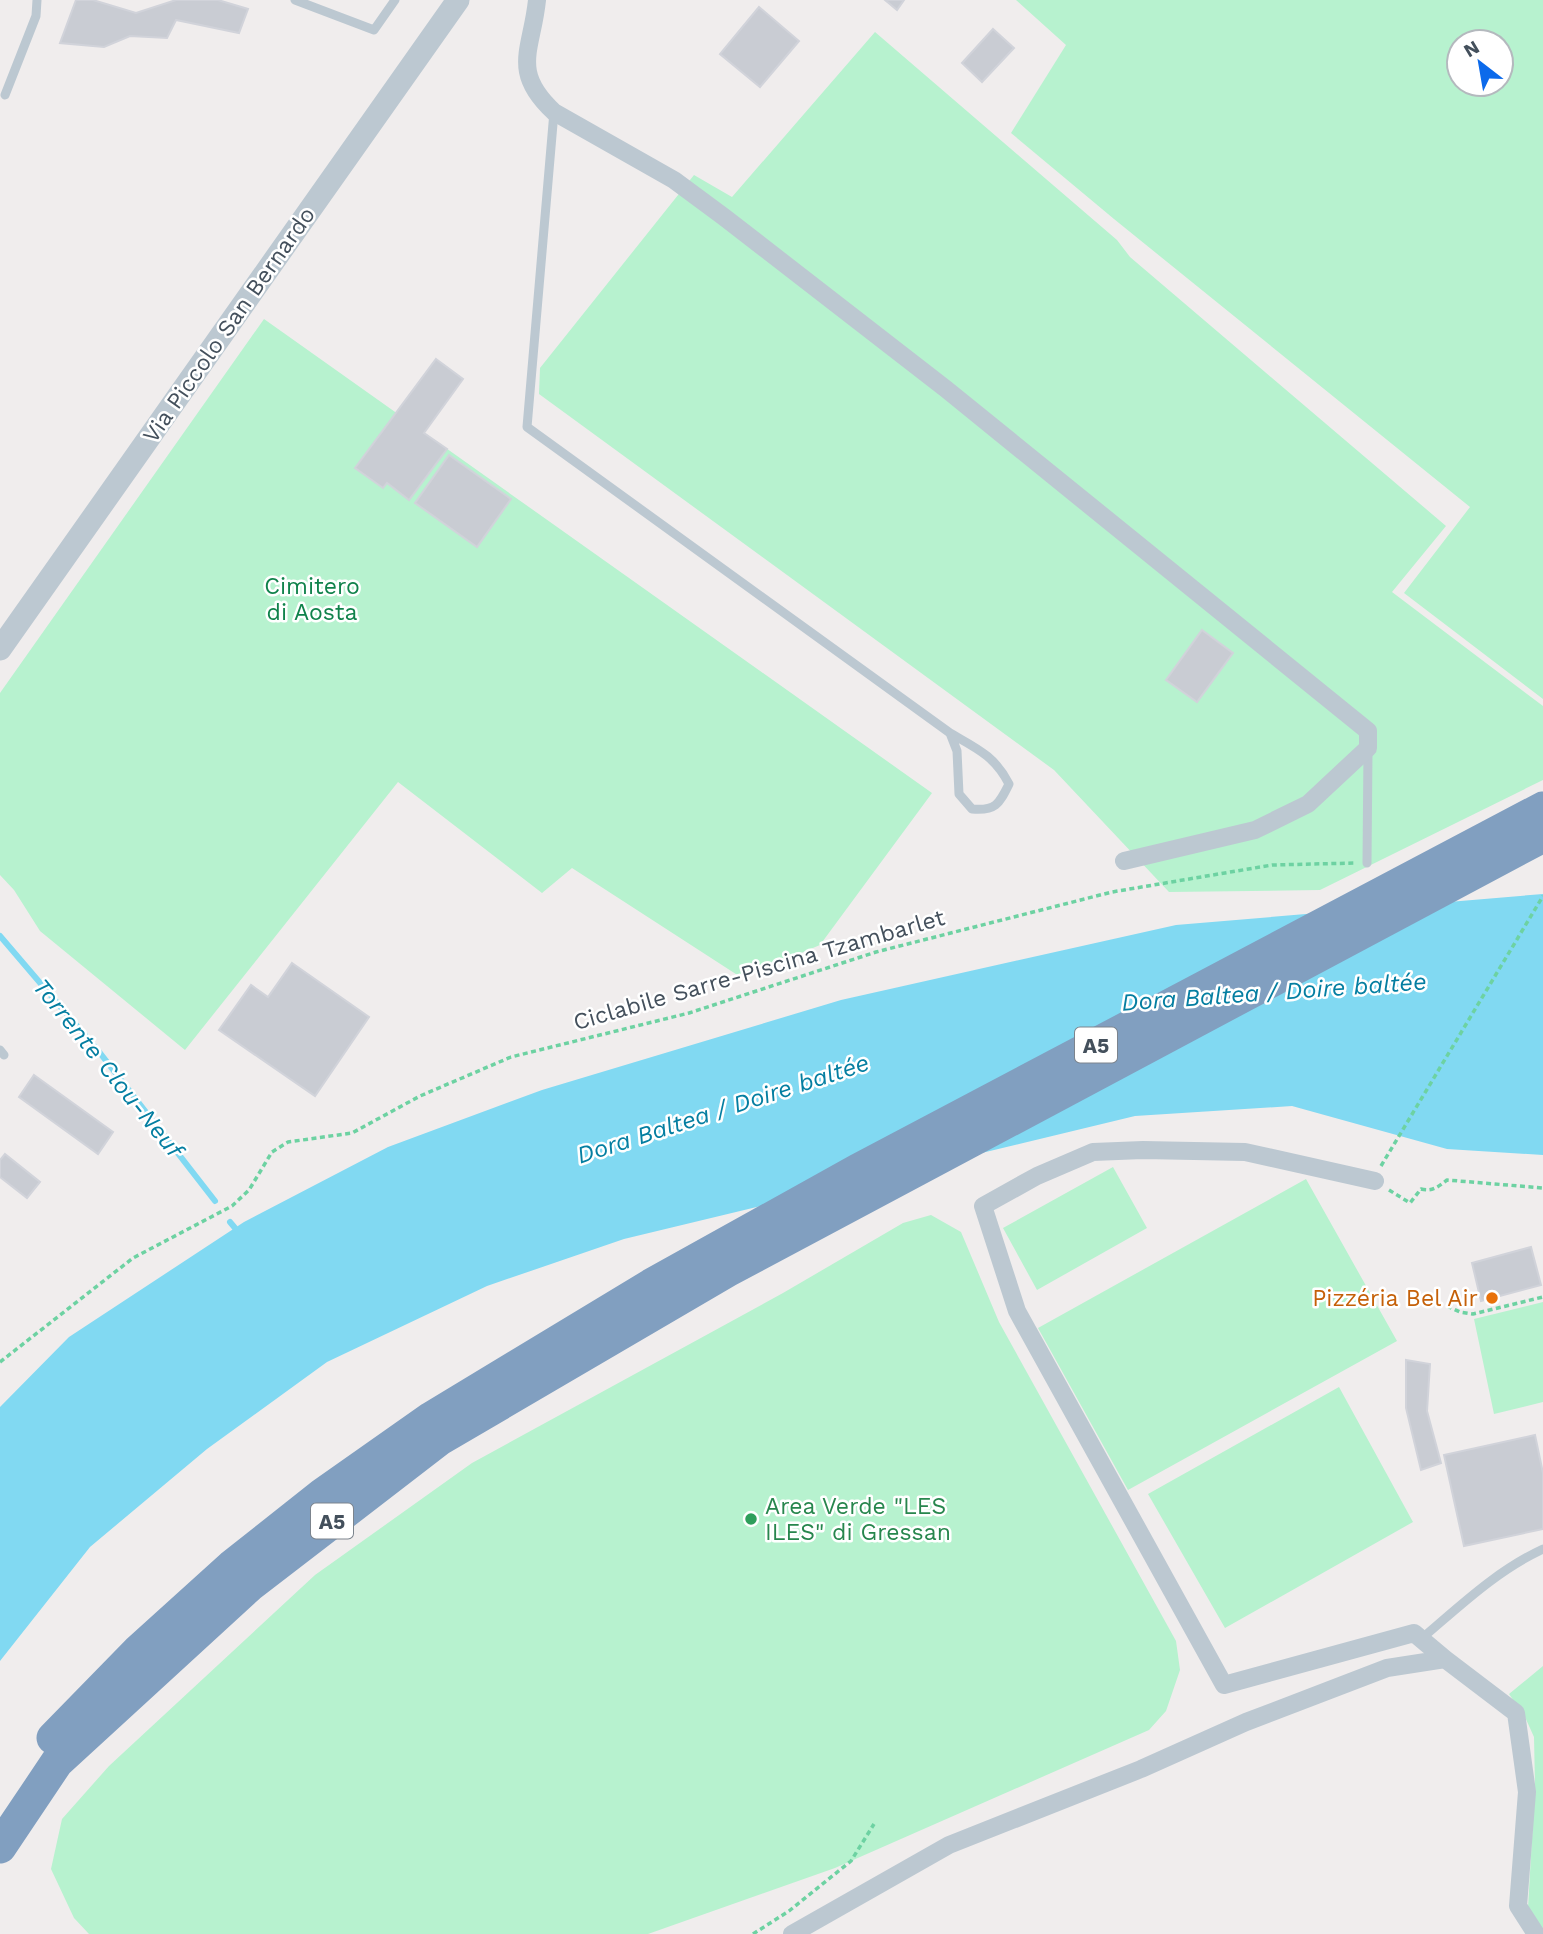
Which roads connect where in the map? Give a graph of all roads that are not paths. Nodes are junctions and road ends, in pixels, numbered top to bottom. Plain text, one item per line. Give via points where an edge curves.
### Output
1 (37, 0) edge
2 (295, 0) edge
3 (395, 0) edge
4 (458, 0) edge
5 (537, 0) edge
6 (5, 95) dead end
7 (554, 112) junction
8 (0, 649) edge
9 (950, 733) junction
10 (1368, 748) junction
11 (1543, 808) edge
12 (1543, 836) edge
13 (1124, 861) dead end
14 (1367, 863) road end
15 (1377, 1175) road end
16 (1543, 1549) edge
17 (1421, 1639) junction
18 (1445, 1658) junction
19 (0, 1806) edge
20 (0, 1847) edge
21 (792, 1934) edge
22 (1536, 1934) edge

1 - 6 lane via 36,16
2 - 3 lane via 374,30
4 - 8 street, Via Piccolo San Bernardo
5 - 7 street via 525,60 540,98
7 - 9 lane via 527,427
7 - 10 street via 674,180 946,389 1348,713 1367,731
9 - 9 lane via 957,751 958,794 972,809 987,810 999,803 1009,785 1000,767
10 - 13 street via 1308,804 1255,830
10 - 14 lane
11 - 19 highway, A5 via 858,1170 651,1285 431,1418 232,1566 138,1651 40,1750
12 - 20 highway, A5 via 727,1271 440,1439 249,1586 57,1762
15 - 17 street via 1245,1152 1093,1152 983,1206 1017,1311 1224,1685 1414,1633
16 - 17 lane via 1515,1562
17 - 18 street
18 - 21 street via 1387,1668 949,1845
18 - 22 street via 1516,1713 1528,1792 1518,1906

